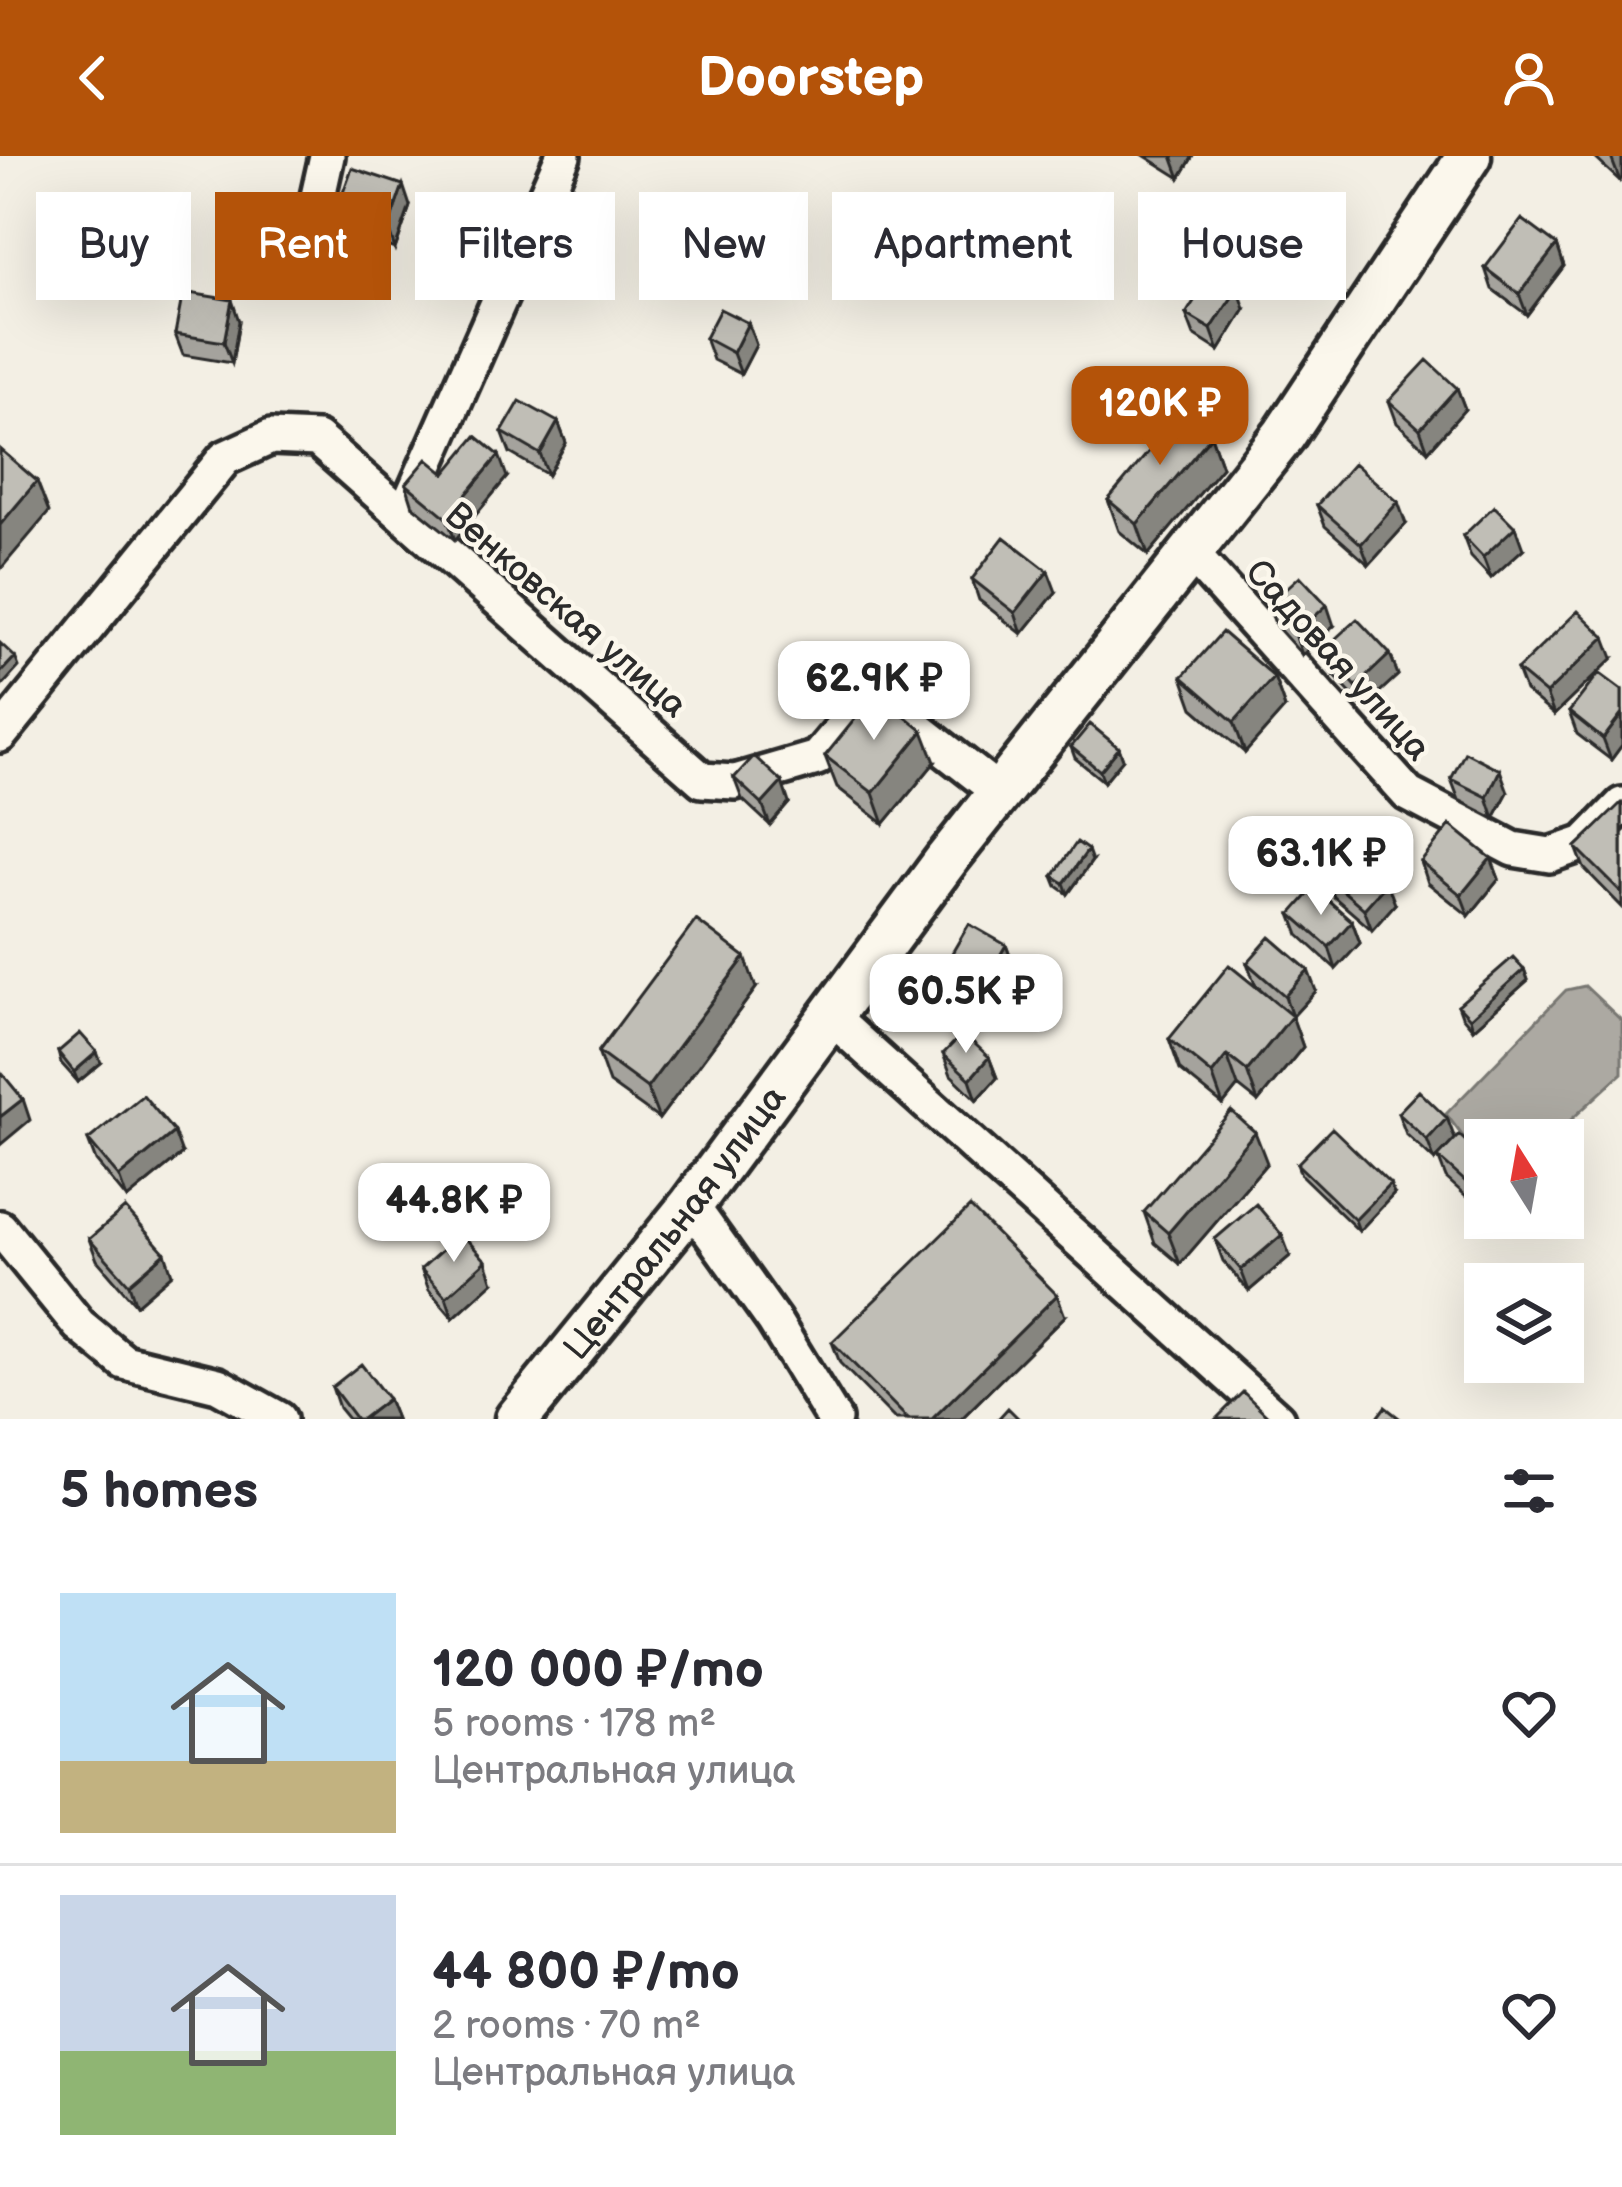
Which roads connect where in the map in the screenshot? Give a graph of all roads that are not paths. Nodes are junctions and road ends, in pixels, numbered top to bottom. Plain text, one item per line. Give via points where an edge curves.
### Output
1 (327, 156) edge
2 (563, 156) edge
3 (1469, 156) edge
4 (318, 192) edge
5 (403, 518) junction
6 (1192, 555) junction
7 (0, 735) edge
8 (999, 792) junction
9 (1622, 805) edge
10 (830, 1016) junction
11 (691, 1205) junction
12 (3, 1236) edge
13 (1248, 1393) junction
14 (279, 1419) edge
15 (517, 1419) edge
16 (834, 1419) edge
17 (1225, 1419) edge
18 (1277, 1419) edge

1 - 4 street
2 - 5 street, Венковская улица
3 - 6 main road, Центральная улица via 1284,435
5 - 7 street via 317,439 271,437 225,458
5 - 8 street, Венковская улица via 702,780 735,782 817,758 872,692
6 - 8 main road, Центральная улица
6 - 9 street, Садовая улица via 1408,794 1513,849 1550,855 1585,843
8 - 10 main road, Центральная улица
10 - 11 main road, Центральная улица
10 - 13 street
11 - 15 main road, Центральная улица
11 - 16 street
12 - 14 street via 79,1325 124,1362 218,1385
13 - 17 street
13 - 18 street

